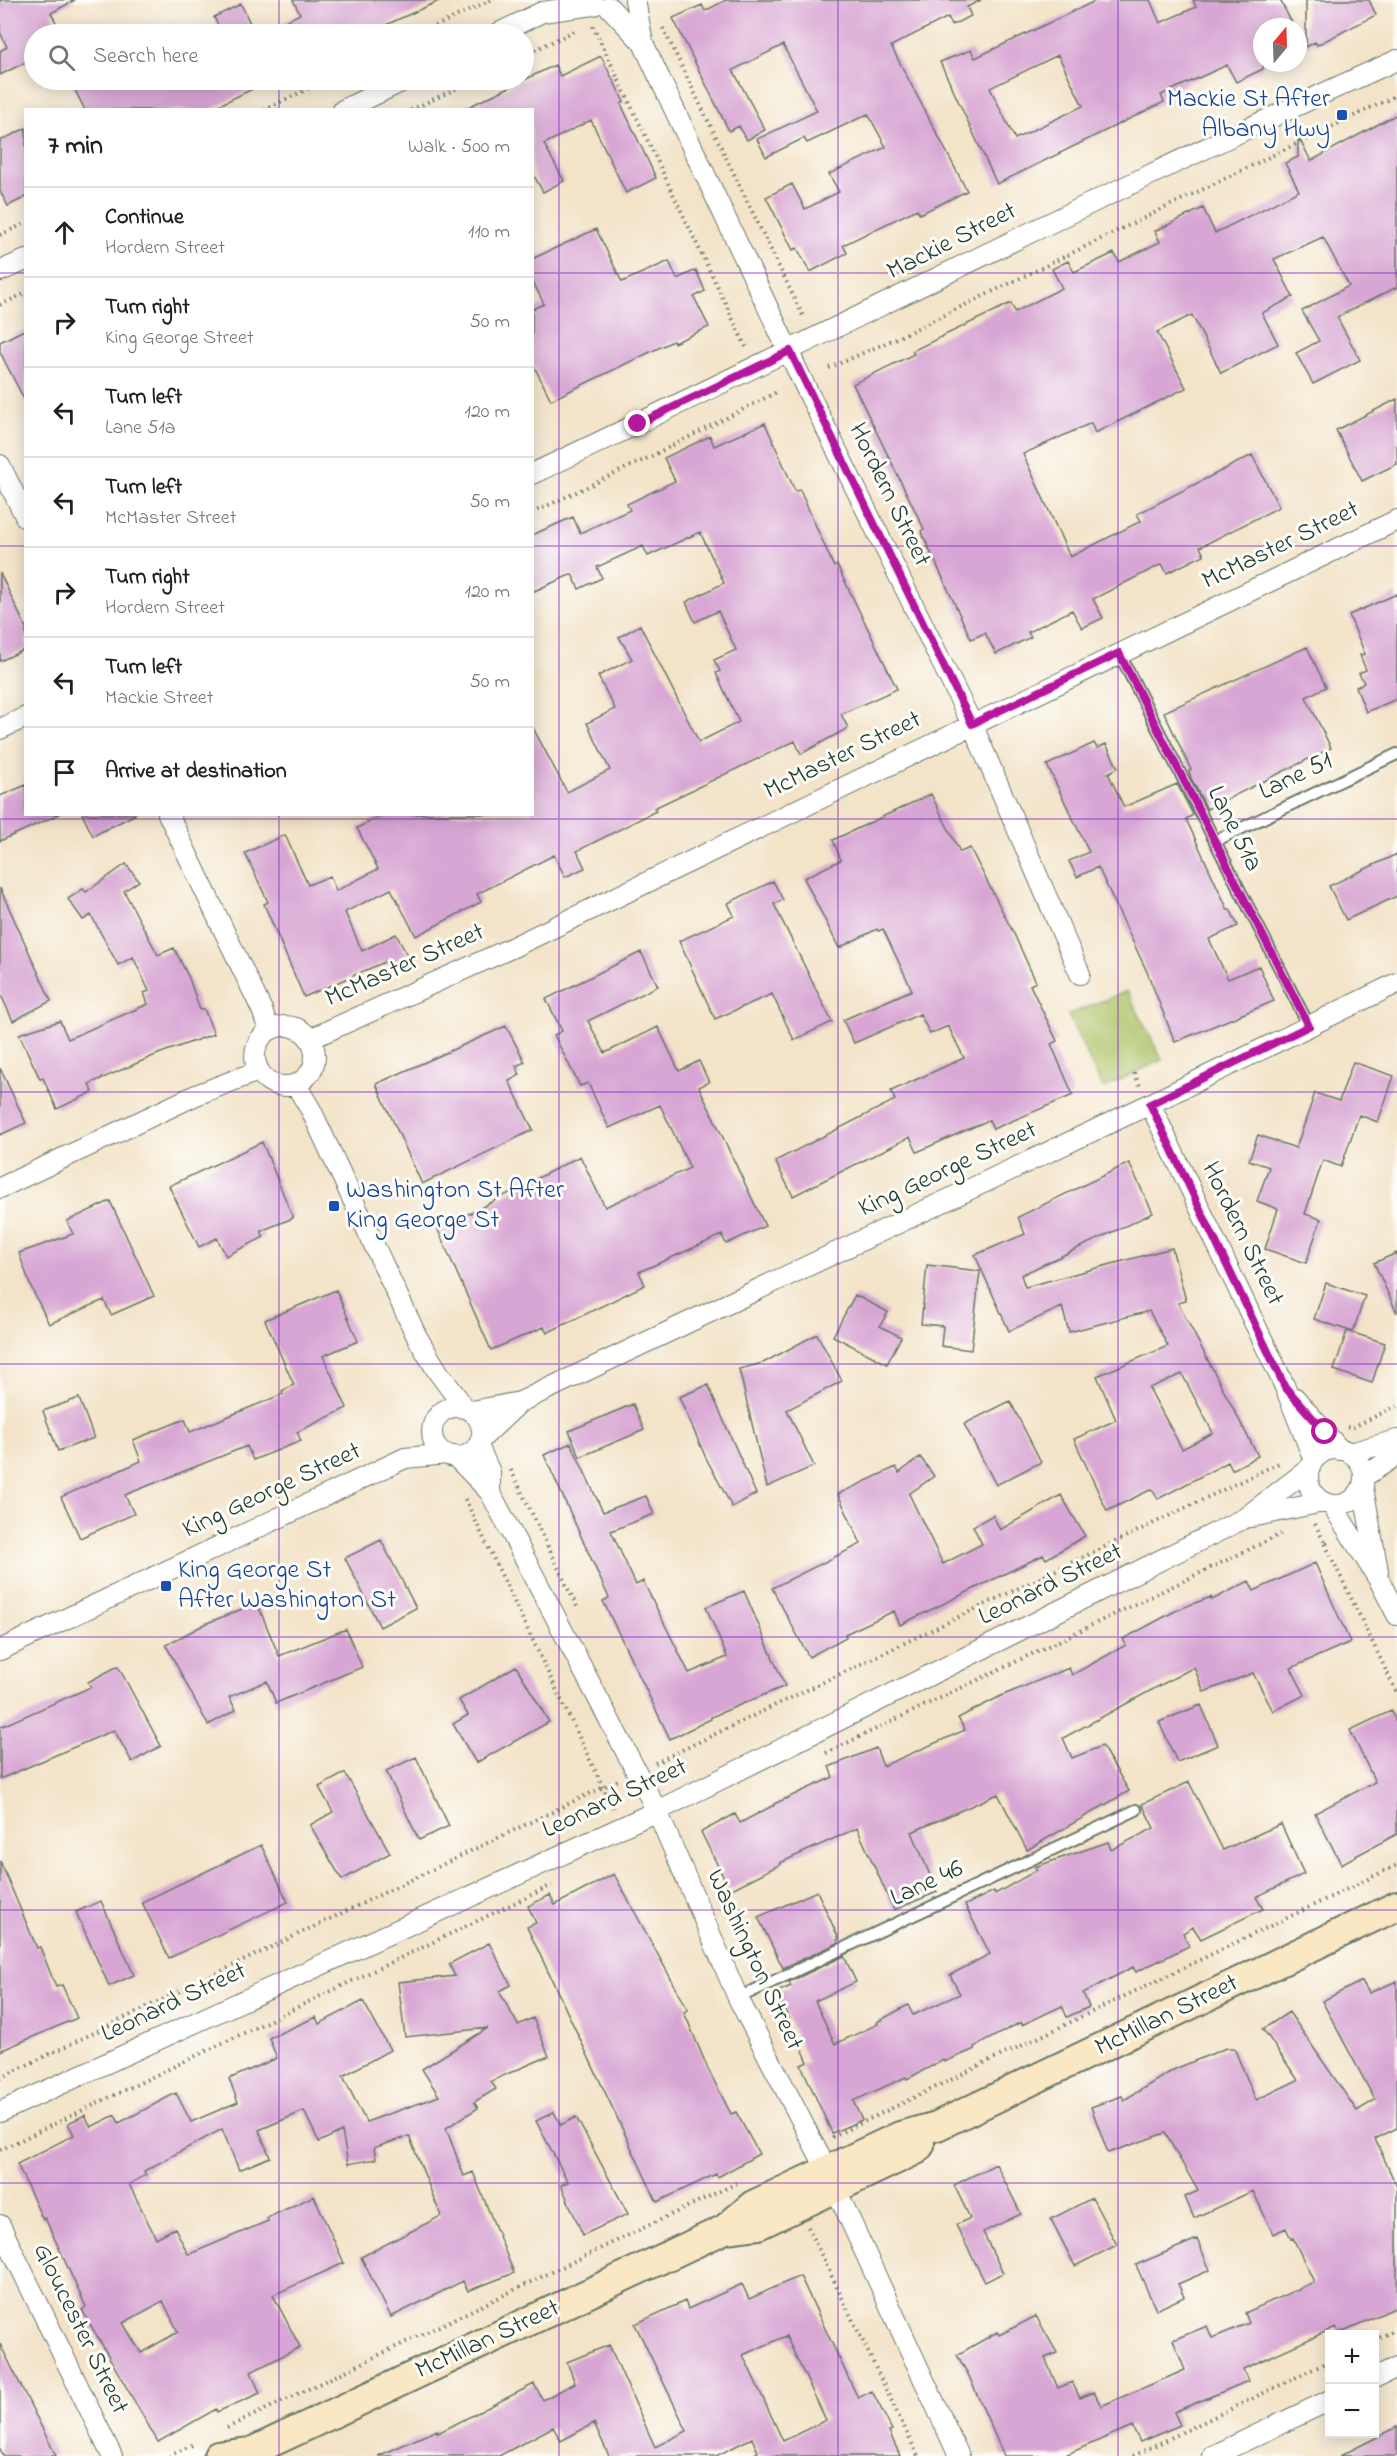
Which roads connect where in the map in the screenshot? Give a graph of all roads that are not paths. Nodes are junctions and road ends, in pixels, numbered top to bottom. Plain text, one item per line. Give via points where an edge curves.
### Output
1 (635, 0) edge
2 (603, 3) edge
3 (548, 6) edge
4 (515, 24) edge
5 (643, 43) junction
6 (1397, 60) edge
7 (385, 90) edge
8 (348, 108) edge
9 (24, 261) edge
10 (0, 271) edge
11 (790, 351) junction
12 (0, 465) edge
13 (534, 473) edge
14 (24, 514) edge
15 (1397, 520) edge
16 (1119, 653) junction
17 (24, 718) edge
18 (972, 724) junction
19 (0, 729) edge
20 (1397, 754) edge
21 (169, 816) edge
22 (1215, 841) junction
23 (1080, 974) dead end
24 (1397, 983) edge
25 (1309, 1026) junction
26 (269, 1030) junction
27 (310, 1039) junction
28 (258, 1071) junction
29 (297, 1085) junction
30 (1150, 1104) junction
31 (0, 1188) edge
32 (438, 1372) junction
33 (1285, 1387) junction
34 (520, 1402) junction
35 (468, 1409) junction
36 (434, 1423) junction
37 (1397, 1440) edge
38 (480, 1442) junction
39 (1345, 1451) junction
40 (451, 1455) junction
41 (1397, 1455) edge
42 (1311, 1457) junction
43 (405, 1458) junction
44 (1364, 1481) junction
45 (490, 1492) junction
46 (1328, 1504) junction
47 (1245, 1518) junction
48 (1379, 1580) junction
49 (1397, 1615) edge
50 (0, 1650) edge
51 (1136, 1810) dead end
52 (657, 1811) junction
53 (1397, 1906) edge
54 (738, 1998) junction
55 (0, 2112) edge
56 (832, 2180) junction
57 (0, 2225) edge
58 (1397, 2367) edge
59 (1379, 2376) edge
60 (1325, 2402) edge
61 (249, 2454) edge
62 (112, 2456) edge
63 (218, 2456) edge
64 (959, 2456) edge
65 (1213, 2456) edge

1 - 5 street, Hordern Street
2 - 3 street
2 - 5 street, Hordern Street
3 - 4 street
5 - 11 street, Hordern Street
6 - 11 street, Mackie Street via 1111,192
7 - 8 street
9 - 10 street
11 - 13 street, Mackie Street
11 - 18 street, Hordern Street
12 - 14 street
15 - 16 street, McMaster Street
16 - 18 street, McMaster Street
16 - 22 lane, Lane 51a
17 - 19 street
18 - 23 street, Hordern Street
18 - 27 street, McMaster Street via 519,944
20 - 22 lane, Lane 51
21 - 26 street
22 - 25 lane, Lane 51a
24 - 25 street, King George Street
25 - 30 street, King George Street
26 - 27 street via 292,1026
26 - 28 street via 255,1049
27 - 29 street via 315,1062 309,1076
28 - 29 street via 279,1087
28 - 31 street via 196,1095
29 - 32 street via 417,1337
30 - 33 street, Hordern Street
30 - 34 street, King George Street
32 - 35 street
32 - 36 street via 440,1393
33 - 39 street, Hordern Street
33 - 42 street, Hordern Street
34 - 35 street, King George Street
34 - 38 street, King George Street
35 - 36 street via 449,1408
35 - 38 street via 481,1423
36 - 40 street via 436,1444
36 - 43 street, King George Street
37 - 39 street
38 - 40 street via 464,1456
38 - 45 street, Washington Street via 490,1472
39 - 42 street via 1331,1450
39 - 44 street via 1358,1459
40 - 43 street, King George Street
40 - 45 street, Washington Street
41 - 44 street
42 - 46 street via 1310,1488
42 - 47 street, Leonard Street
43 - 50 street, King George Street
44 - 46 street via 1359,1495 1351,1501
44 - 48 street
45 - 52 street, Washington Street
46 - 47 street, Leonard Street
46 - 48 street
47 - 52 street, Leonard Street
48 - 49 street
51 - 54 lane, Lane 46
52 - 54 street, Washington Street
52 - 55 street, Leonard Street
53 - 56 main road, McMillan Street via 937,2126 900,2136
54 - 56 street, Washington Street
56 - 61 main road, McMillan Street via 753,2205 725,2229
56 - 64 street, Washington Street
57 - 62 street, Gloucester Street
58 - 59 street
60 - 65 street
61 - 63 main road, McMillan Street

